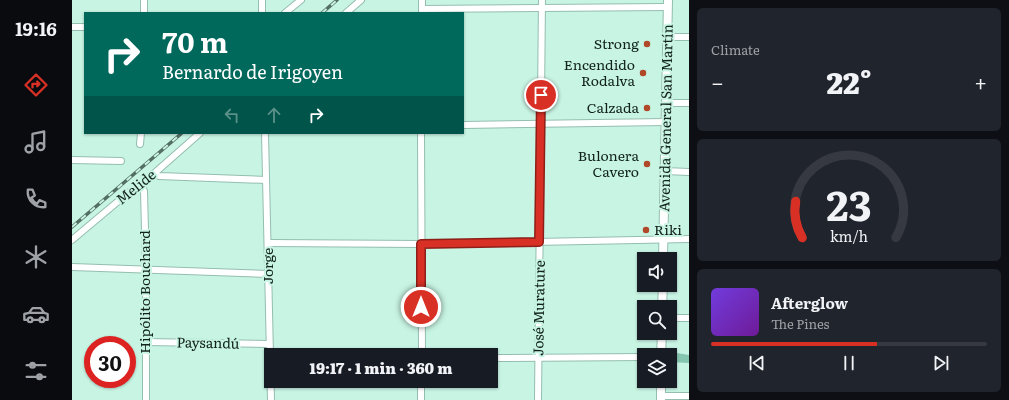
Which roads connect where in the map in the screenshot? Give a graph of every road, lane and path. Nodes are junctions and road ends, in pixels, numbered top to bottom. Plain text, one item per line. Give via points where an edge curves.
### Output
1 (144, 0) edge
2 (262, 0) edge
3 (301, 0) edge
4 (361, 0) edge
5 (422, 0) edge
6 (542, 0) edge
7 (668, 3) edge
8 (542, 7) junction
9 (422, 11) edge
10 (144, 12) edge
11 (262, 12) edge
12 (286, 12) edge
13 (347, 12) edge
14 (72, 27) edge
15 (84, 27) edge
16 (667, 36) junction
17 (689, 37) edge
18 (667, 103) junction
19 (689, 103) edge
20 (666, 122) junction
21 (540, 124) junction
22 (464, 125) edge
23 (141, 134) edge
24 (199, 134) edge
25 (266, 134) edge
26 (421, 134) edge
27 (140, 144) dead end
28 (72, 160) edge
29 (121, 161) dead end
30 (665, 171) junction
31 (689, 172) edge
32 (154, 174) junction
33 (266, 180) junction
34 (141, 185) junction
35 (664, 238) junction
36 (689, 239) edge
37 (72, 240) edge
38 (539, 242) junction
39 (268, 243) junction
40 (421, 244) junction
41 (663, 252) edge
42 (72, 267) edge
43 (146, 270) junction
44 (268, 274) junction
45 (677, 318) edge
46 (689, 318) edge
47 (146, 342) junction
48 (269, 344) junction
49 (270, 348) edge
50 (422, 348) edge
51 (637, 357) edge
52 (498, 358) edge
53 (538, 358) junction
54 (270, 388) edge
55 (421, 388) edge
56 (689, 396) edge
57 (661, 398) edge
58 (146, 400) edge
59 (270, 400) edge
60 (421, 400) edge
61 (538, 400) edge

1 - 10 street
2 - 11 street
3 - 12 street
4 - 13 street
5 - 9 street
6 - 8 street, José Murature
7 - 8 street
7 - 16 main road, Avenida General San Martín
8 - 9 street
8 - 21 street, José Murature
14 - 15 street
16 - 17 street
16 - 18 main road, Avenida General San Martín
18 - 19 street
18 - 20 main road, Avenida General San Martín
20 - 21 street
20 - 30 main road, Avenida General San Martín
21 - 22 street
21 - 38 street, José Murature
23 - 27 street
24 - 32 street, Melide
25 - 33 street, Jorge
26 - 40 street
28 - 29 street
30 - 31 street
30 - 35 main road, Avenida General San Martín
32 - 33 street
32 - 34 street, Melide
33 - 39 street, Jorge
34 - 37 street, Melide
34 - 43 street, Hipólito Bouchard via 144,191
35 - 36 street
35 - 38 street
35 - 41 main road, Avenida General San Martín
38 - 40 street
38 - 53 street, José Murature
39 - 40 street
39 - 44 street, Jorge
40 - 50 street
42 - 43 street
43 - 44 street
43 - 47 street, Hipólito Bouchard
44 - 48 street, Jorge
45 - 46 street
47 - 48 street, Paysandú
47 - 58 street, Hipólito Bouchard
48 - 49 street, Jorge
51 - 53 street
52 - 53 street
53 - 61 street, José Murature
54 - 59 street, Jorge
55 - 60 street
56 - 57 street

